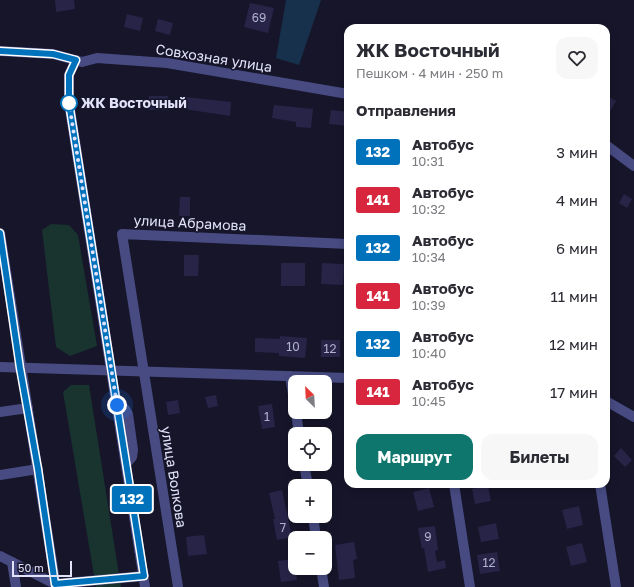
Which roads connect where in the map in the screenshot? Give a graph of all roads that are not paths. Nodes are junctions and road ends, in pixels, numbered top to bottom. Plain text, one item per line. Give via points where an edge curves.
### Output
1 (0, 51) edge
2 (76, 60) junction
3 (344, 93) edge
4 (610, 148) edge
5 (634, 166) edge
6 (0, 233) edge
7 (344, 244) edge
8 (0, 367) edge
9 (20, 368) junction
10 (112, 370) junction
11 (143, 371) junction
12 (288, 376) edge
13 (332, 377) edge
14 (344, 378) edge
15 (610, 404) edge
16 (28, 408) junction
17 (0, 412) edge
18 (634, 417) edge
19 (38, 469) junction
20 (0, 475) edge
21 (455, 488) edge
22 (601, 488) edge
23 (0, 556) edge
24 (12, 562) junction
25 (322, 575) edge
26 (144, 576) junction
27 (55, 586) edge
28 (16, 587) edge
29 (146, 587) edge
30 (178, 587) edge
31 (324, 587) edge
32 (470, 587) edge
33 (616, 587) edge

1 - 2 street, Совхозная улица via 53,54
2 - 3 street, Совхозная улица via 82,62 97,58 167,63
2 - 10 street via 69,75 69,103
4 - 5 street
6 - 9 street
7 - 11 street, улица Абрамова via 122,234
8 - 9 street
9 - 10 street
9 - 16 street
10 - 11 street
10 - 26 street
11 - 12 street
11 - 30 street, улица Волкова
13 - 14 street
15 - 18 street
16 - 17 street
16 - 19 street
19 - 20 street
19 - 27 street
21 - 32 street
22 - 33 street
23 - 24 street
24 - 27 street
24 - 28 street
25 - 31 street
26 - 27 street
26 - 29 street

